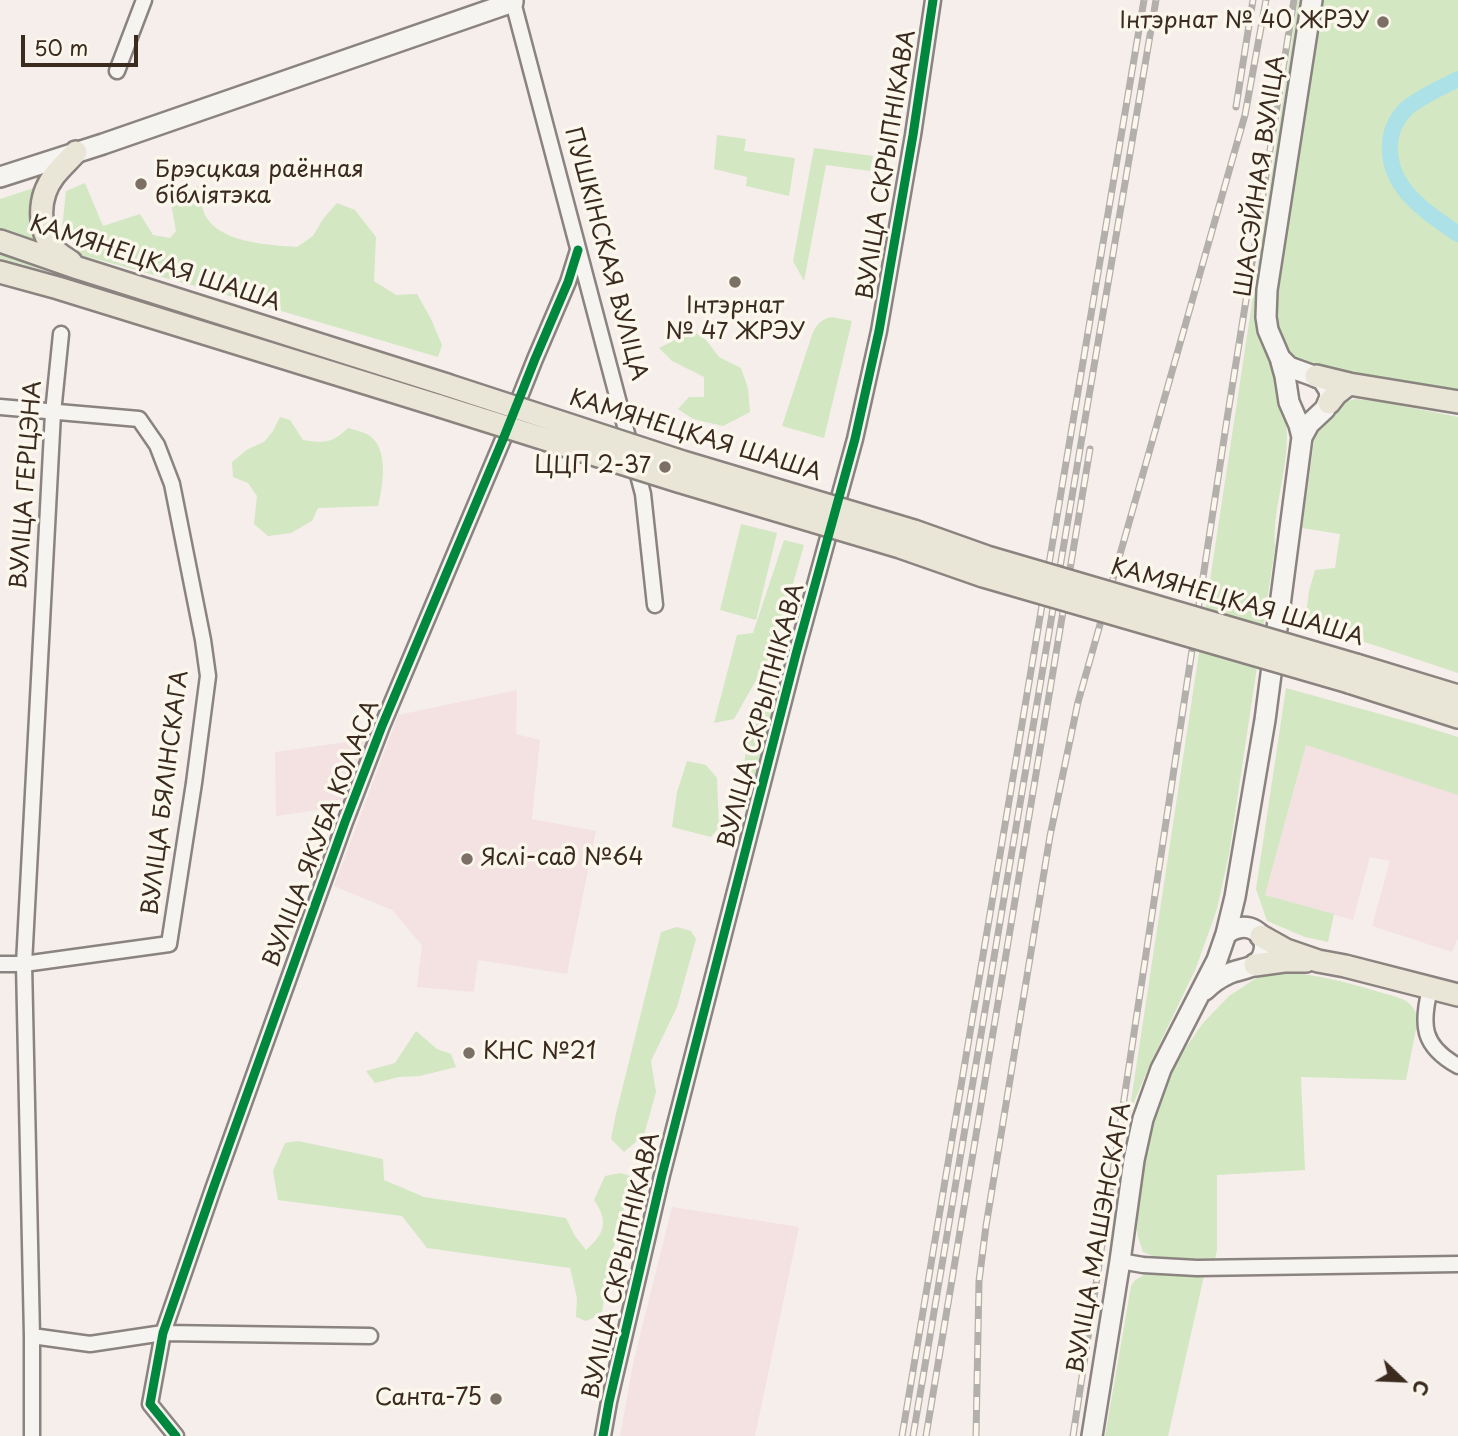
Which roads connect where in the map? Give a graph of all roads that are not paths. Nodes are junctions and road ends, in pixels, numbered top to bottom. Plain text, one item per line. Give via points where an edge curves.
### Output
1 (144, 0) edge
2 (933, 0) edge
3 (1312, 0) edge
4 (513, 1) edge
5 (117, 71) dead end
6 (76, 152) junction
7 (0, 177) edge
8 (0, 241) edge
9 (578, 250) junction
10 (78, 268) junction
11 (0, 272) edge
12 (61, 334) dead end
13 (1280, 358) junction
14 (1313, 375) junction
15 (1349, 384) junction
16 (1289, 402) junction
17 (1458, 402) edge
18 (0, 407) edge
19 (1324, 409) junction
20 (53, 413) junction
21 (1302, 437) junction
22 (655, 605) dead end
23 (1352, 674) junction
24 (1458, 696) edge
25 (1458, 717) edge
26 (1239, 875) junction
27 (1256, 932) junction
28 (1224, 940) junction
29 (1318, 961) junction
30 (0, 964) edge
31 (24, 964) junction
32 (1249, 967) junction
33 (1430, 989) junction
34 (1458, 995) edge
35 (1188, 1014) junction
36 (1458, 1066) edge
37 (1120, 1261) junction
38 (1458, 1264) edge
39 (163, 1333) junction
40 (32, 1336) junction
41 (370, 1336) dead end
42 (32, 1436) edge
43 (176, 1436) edge
44 (603, 1436) edge
45 (1091, 1436) edge

1 - 5 street
2 - 44 street, ВУЛІЦА СКРЫПНІКАВА via 879,331 855,439 662,1175
3 - 13 main road, ШАСЭЙНАЯ ВУЛІЦА via 1267,290 1268,330
4 - 6 main road
4 - 9 street, ПУШКІНСКАЯ ВУЛІЦА
6 - 7 main road
6 - 10 main road via 53,177 41,209 44,229 55,250
8 - 10 main road, КАМЯНЕЦКАЯ ШАША
9 - 22 street, ПУШКІНСКАЯ ВУЛІЦА via 643,495
9 - 39 street, ВУЛІЦА ЯКУБА КОЛАСА via 372,750
10 - 23 main road, КАМЯНЕЦКАЯ ШАША, bridge
11 - 23 main road, КАМЯНЕЦКАЯ ШАША, bridge via 983,576
12 - 20 street, ВУЛІЦА ГЕРЦЭНА
13 - 14 main road via 1289,368
13 - 16 main road, ШАСЭЙНАЯ ВУЛІЦА
14 - 15 main road
14 - 16 main road via 1292,383
14 - 19 main road via 1326,384 1330,397
15 - 17 main road
15 - 19 main road
16 - 19 main road via 1308,418
16 - 21 main road, ШАСЭЙНАЯ ВУЛІЦА
18 - 20 street, ВУЛІЦА БЯЛІНСКАГА
19 - 21 main road
20 - 31 street, ВУЛІЦА ГЕРЦЭНА
20 - 31 street, ВУЛІЦА БЯЛІНСКАГА via 139,419 157,446 172,484 208,676 169,944
21 - 26 main road via 1265,720
23 - 24 main road, КАМЯНЕЦКАЯ ШАША
23 - 25 main road, КАМЯНЕЦКАЯ ШАША
26 - 27 main road via 1239,905
26 - 28 main road, ВУЛІЦА МАШЭНСКАГА
27 - 28 main road via 1237,927
27 - 29 main road via 1286,950
27 - 32 main road via 1263,955
28 - 32 main road via 1225,959 1235,968
28 - 35 main road, ВУЛІЦА МАШЭНСКАГА
29 - 32 main road
29 - 33 main road
30 - 31 street, ВУЛІЦА БЯЛІНСКАГА
31 - 40 street, ВУЛІЦА ГЕРЦЭНА
32 - 35 main road, ВУЛІЦА МАШЭНСКАГА via 1210,985
33 - 34 main road
33 - 36 street via 1424,1027 1437,1050
35 - 37 main road, ВУЛІЦА МАШЭНСКАГА via 1143,1119
37 - 38 street via 1197,1268
37 - 45 main road, ВУЛІЦА МАШЭНСКАГА
39 - 40 street via 90,1344
39 - 41 street
39 - 43 street, ВУЛІЦА ЯКУБА КОЛАСА via 149,1404
40 - 42 street, ВУЛІЦА ГЕРЦЭНА

